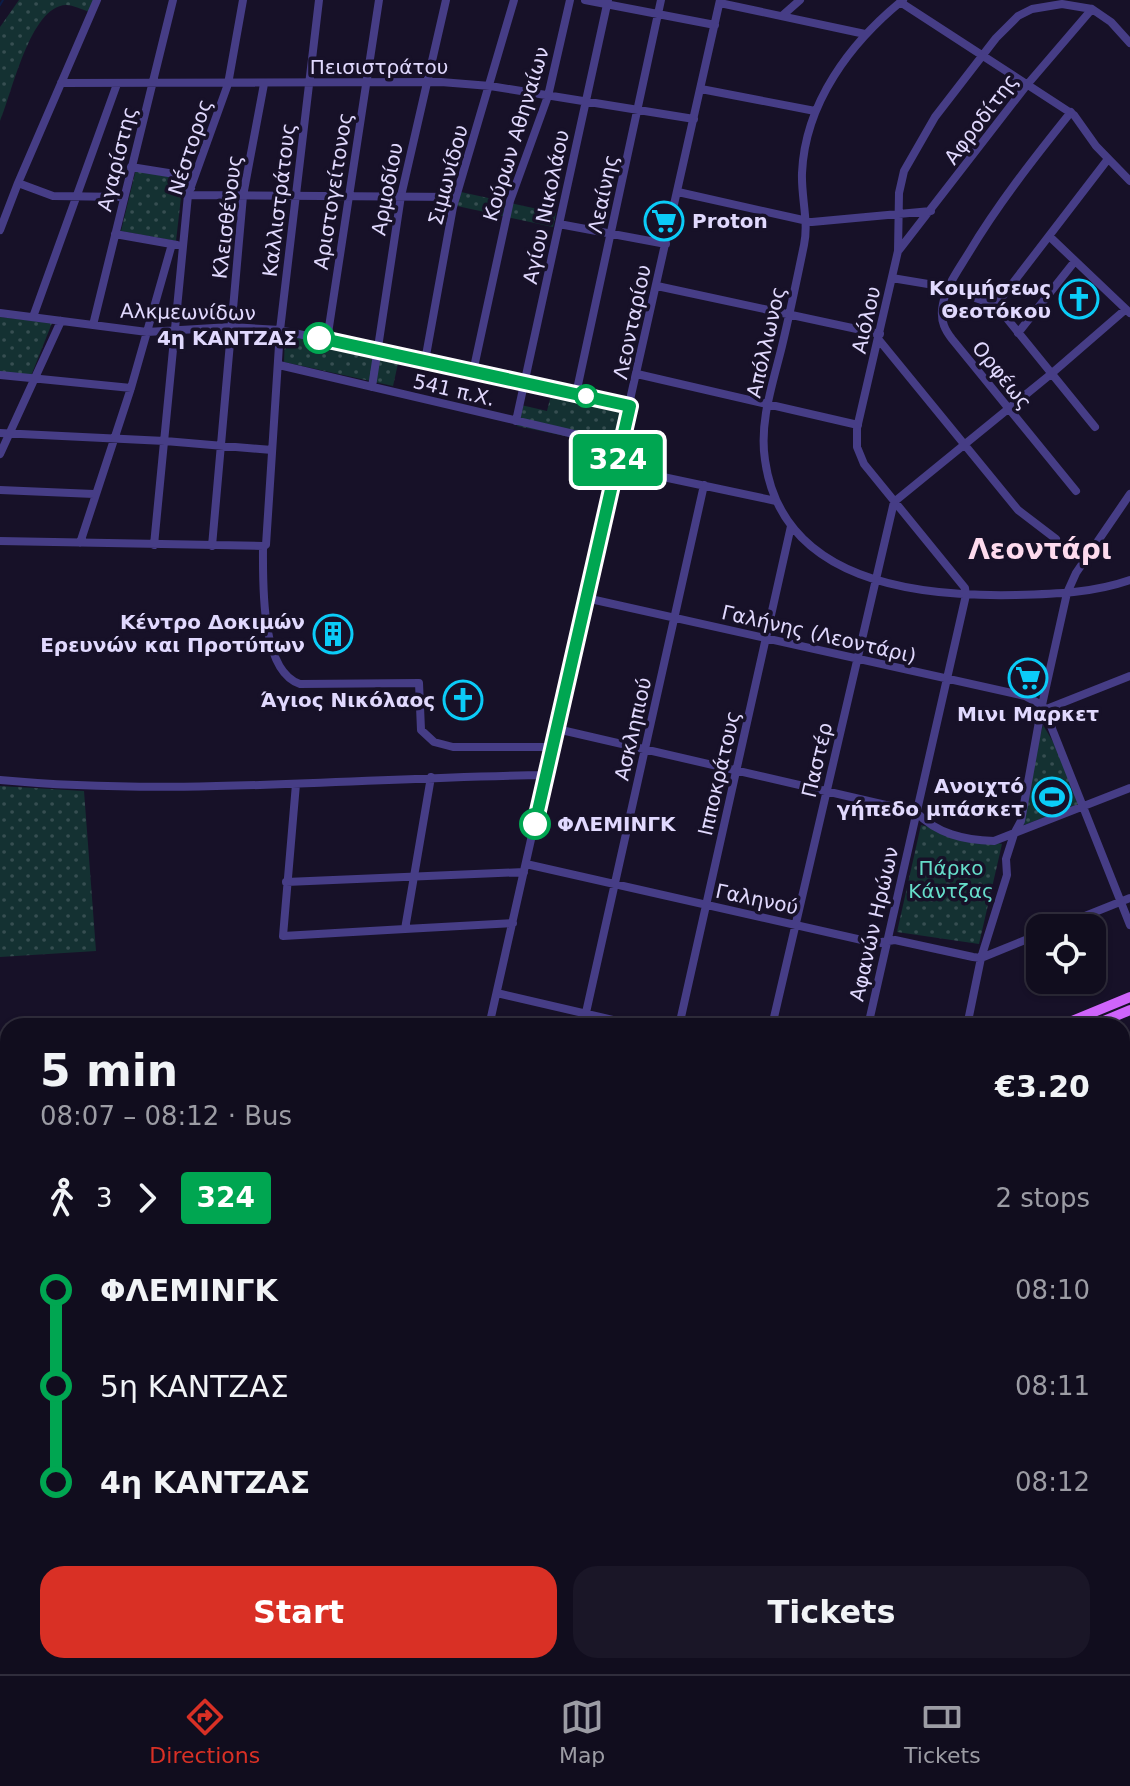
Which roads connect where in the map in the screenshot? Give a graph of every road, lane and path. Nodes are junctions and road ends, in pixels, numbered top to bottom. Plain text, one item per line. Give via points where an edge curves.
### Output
1 (97, 0) edge
2 (173, 0) edge
3 (243, 0) edge
4 (319, 0) edge
5 (379, 0) edge
6 (446, 0) edge
7 (514, 0) edge
8 (570, 0) edge
9 (585, 0) edge
10 (661, 0) edge
11 (800, 0) edge
12 (720, 1) edge
13 (902, 1) edge
14 (607, 2) edge
15 (1082, 3) edge
16 (1092, 9) junction
17 (658, 14) junction
18 (783, 15) junction
19 (715, 25) junction
20 (865, 34) junction
21 (1130, 43) edge
22 (981, 56) junction
23 (309, 82) junction
24 (366, 82) junction
25 (425, 82) junction
26 (61, 83) junction
27 (117, 84) junction
28 (151, 84) junction
29 (228, 84) junction
30 (264, 84) junction
31 (490, 86) junction
32 (1026, 86) junction
33 (701, 89) junction
34 (548, 96) junction
35 (585, 103) junction
36 (637, 110) junction
37 (815, 111) junction
38 (1071, 112) junction
39 (694, 119) junction
40 (1108, 159) junction
41 (131, 167) junction
42 (1130, 181) edge
43 (18, 183) junction
44 (189, 192) junction
45 (678, 192) junction
46 (297, 195) junction
47 (347, 195) junction
48 (243, 196) junction
49 (401, 196) junction
50 (78, 197) junction
51 (124, 197) junction
52 (456, 197) junction
53 (931, 211) junction
54 (899, 214) junction
55 (805, 220) junction
56 (559, 224) junction
57 (0, 230) edge
58 (115, 234) junction
59 (611, 234) junction
60 (1049, 236) junction
61 (172, 244) junction
62 (666, 244) junction
63 (182, 246) junction
64 (898, 251) junction
65 (1075, 261) junction
66 (892, 278) junction
67 (657, 286) junction
68 (948, 288) junction
69 (996, 305) junction
70 (1128, 311) edge
71 (0, 313) edge
72 (790, 313) junction
73 (33, 317) junction
74 (61, 321) junction
75 (93, 325) junction
76 (231, 327) junction
77 (280, 330) junction
78 (147, 332) junction
79 (174, 332) junction
80 (1018, 333) junction
81 (880, 337) junction
82 (327, 340) junction
83 (376, 351) junction
84 (425, 361) junction
85 (279, 365) junction
86 (473, 372) junction
87 (637, 374) junction
88 (1051, 374) junction
89 (0, 375) edge
90 (35, 378) junction
91 (524, 383) junction
92 (372, 387) junction
93 (131, 388) junction
94 (576, 394) junction
95 (768, 405) junction
96 (630, 406) junction
97 (1008, 408) junction
98 (516, 421) junction
99 (858, 425) junction
100 (1095, 427) dead end
101 (5, 433) edge
102 (114, 439) junction
103 (165, 441) junction
104 (964, 443) junction
105 (220, 445) junction
106 (621, 445) junction
107 (272, 450) junction
108 (0, 454) edge
109 (616, 467) junction
110 (704, 485) junction
111 (0, 490) edge
112 (1076, 491) dead end
113 (94, 494) junction
114 (1130, 494) edge
115 (776, 501) junction
116 (894, 502) junction
117 (791, 526) junction
118 (1056, 539) dead end
119 (0, 541) edge
120 (80, 543) junction
121 (154, 545) junction
122 (212, 546) junction
123 (263, 546) junction
124 (875, 580) junction
125 (1130, 580) edge
126 (1067, 593) junction
127 (966, 595) junction
128 (586, 598) junction
129 (675, 618) junction
130 (766, 639) junction
131 (857, 659) junction
132 (1130, 676) edge
133 (947, 680) junction
134 (1043, 708) junction
135 (557, 729) junction
136 (553, 747) junction
137 (645, 749) junction
138 (736, 770) junction
139 (546, 775) junction
140 (431, 777) junction
141 (0, 780) edge
142 (296, 784) junction
143 (1130, 788) edge
144 (827, 792) junction
145 (1083, 807) junction
146 (916, 812) junction
147 (1014, 834) junction
148 (525, 868) junction
149 (415, 877) junction
150 (286, 882) junction
151 (615, 883) junction
152 (1125, 900) edge
153 (706, 905) junction
154 (1090, 914) edge
155 (513, 923) junction
156 (796, 924) junction
157 (1130, 925) edge
158 (405, 929) junction
159 (1026, 940) edge
160 (886, 941) junction
161 (981, 958) junction
162 (497, 993) junction
163 (1130, 997) edge
164 (1130, 1010) edge
165 (586, 1013) junction
166 (491, 1018) edge
167 (585, 1018) edge
168 (606, 1018) edge
169 (681, 1018) edge
170 (774, 1018) edge
171 (870, 1018) edge
172 (969, 1018) edge
173 (1079, 1018) edge
174 (1111, 1018) edge

1 - 26 street
2 - 28 street, Αγαρίστης
3 - 29 street, Νέστορος
4 - 23 street, Καλλιστράτους
5 - 24 street, Αριστογείτονος
6 - 25 street, Αρμοδίου
7 - 31 street, Σιμωνίδου
8 - 34 street, Κούρων Αθηναίων
9 - 14 street
10 - 17 street, Λεαίνης
11 - 18 street
12 - 18 street
12 - 19 street, Λεονταρίου
13 - 20 street, Απόλλωνος
13 - 22 street
14 - 17 street
14 - 35 street, Αγίου Νικολάου
15 - 16 street, Αιόλου
15 - 22 street, Αιόλου via 1054,4 1022,14
16 - 21 street, Αιόλου
16 - 32 street, Αφροδίτης
17 - 19 street
17 - 36 street, Λεαίνης
18 - 20 street
19 - 33 street, Λεονταρίου
20 - 37 street, Απόλλωνος
22 - 32 street
22 - 54 street, Αιόλου via 935,117 904,171
23 - 24 street, Πεισιστράτου
23 - 30 street, Πεισιστράτου
23 - 46 street, Καλλιστράτους
24 - 25 street, Πεισιστράτου
24 - 47 street, Αριστογείτονος
25 - 31 street, Πεισιστράτου
25 - 49 street, Αρμοδίου
26 - 27 street, Πεισιστράτου
26 - 43 street
27 - 28 street, Πεισιστράτου
27 - 50 street
28 - 29 street, Πεισιστράτου
28 - 41 street, Αγαρίστης
29 - 30 street, Πεισιστράτου
29 - 44 street, Νέστορος
30 - 48 street, Κλεισθένους
31 - 34 street, Πεισιστράτου
31 - 52 street, Σιμωνίδου
32 - 38 street
32 - 53 street, Αφροδίτης
33 - 37 street
33 - 39 street, Λεονταρίου
34 - 35 street, Πεισιστράτου
34 - 86 street, Κούρων Αθηναίων via 510,201
35 - 36 street, Πεισιστράτου
35 - 56 street, Αγίου Νικολάου
36 - 39 street, Πεισιστράτου
36 - 59 street, Λεαίνης
37 - 55 street, Απόλλωνος via 802,170
38 - 40 street
38 - 68 street, Ορφέως via 1011,188
39 - 45 street, Λεονταρίου
40 - 42 street
40 - 60 street
41 - 44 street via 181,175
41 - 51 street, Αγαρίστης
43 - 50 street via 53,196
43 - 57 street
44 - 48 street
44 - 63 street, Νέστορος
45 - 55 street
45 - 62 street, Λεονταρίου
46 - 47 street
46 - 48 street
46 - 77 street, Καλλιστράτους
47 - 49 street
47 - 82 street, Αριστογείτονος
48 - 76 street, Κλεισθένους
49 - 52 street
49 - 83 street, Αρμοδίου
50 - 51 street
50 - 73 street
51 - 58 street, Αγαρίστης
52 - 84 street, Σιμωνίδου
53 - 54 street
53 - 64 street, Αφροδίτης
54 - 55 street
54 - 64 street, Αιόλου
55 - 72 street, Απόλλωνος
56 - 59 street
56 - 91 street, Αγίου Νικολάου
58 - 61 street
58 - 75 street, Αγαρίστης
59 - 62 street
59 - 94 street, Λεαίνης
60 - 65 street
60 - 69 street
61 - 63 street
61 - 78 street
62 - 67 street, Λεονταρίου
63 - 79 street, Νέστορος
64 - 66 street, Αιόλου
65 - 70 street
65 - 80 street
66 - 68 street
66 - 81 street, Αιόλου
67 - 72 street
67 - 87 street, Λεονταρίου
68 - 69 street
68 - 97 street, Ορφέως via 943,326
69 - 80 street
70 - 88 street
71 - 73 street, Αλκμεωνίδων
72 - 81 street
72 - 95 street, Απόλλωνος
73 - 74 street, Αλκμεωνίδων
74 - 75 street, Αλκμεωνίδων
74 - 90 street
75 - 78 street, Αλκμεωνίδων
76 - 77 street, Αλκμεωνίδων
76 - 79 street, Αλκμεωνίδων
76 - 105 street, Κλεισθένους
77 - 82 street, Αλκμεωνίδων
77 - 85 street, Καλλιστράτους
78 - 79 street, Αλκμεωνίδων
78 - 93 street
79 - 103 street, Νέστορος
80 - 88 street
81 - 99 street, Αιόλου
81 - 104 street
82 - 83 street, Αλκμεωνίδων
83 - 84 street, Αλκμεωνίδων
83 - 92 street, Αρμοδίου
84 - 86 street, Αλκμεωνίδων
85 - 92 street, 541 π.Χ.
85 - 107 street, Καλλιστράτους
86 - 91 street, Αλκμεωνίδων
87 - 95 street
87 - 96 street, Λεονταρίου
88 - 97 street
88 - 100 street
89 - 90 street
90 - 93 street
90 - 101 street
91 - 94 street, Αλκμεωνίδων
91 - 98 street, Αγίου Νικολάου
92 - 98 street, 541 π.Χ.
93 - 102 street
94 - 96 street, Αλκμεωνίδων
95 - 99 street
95 - 115 street, Απόλλωνος via 764,457
96 - 106 street, Λεονταρίου
97 - 104 street
97 - 112 street, Ορφέως
98 - 106 street, 541 π.Χ.
99 - 116 street, Αιόλου via 861,459
101 - 102 street
101 - 108 street
102 - 103 street
102 - 113 street
103 - 105 street
103 - 121 street, Νέστορος
104 - 116 street
104 - 118 street via 1022,514
105 - 107 street
105 - 122 street, Κλεισθένους
106 - 109 street, Λεονταρίου
107 - 123 street, Καλλιστράτους
109 - 110 street
109 - 128 street, Λεονταρίου
110 - 115 street
110 - 129 street, Ασκληπιού
111 - 113 street
113 - 120 street
114 - 126 street
115 - 117 street, Απόλλωνος
116 - 124 street, Παστέρ
116 - 127 street, Αιόλου
117 - 124 street, Απόλλωνος via 823,555
117 - 130 street, Ιπποκράτους
119 - 120 street
120 - 121 street
121 - 122 street
122 - 123 street
123 - 136 street, Καλλιστράτους via 267,623 277,663 291,681 419,683 421,730 434,742 453,747
124 - 127 street, Απόλλωνος
124 - 131 street, Παστέρ
125 - 126 street
126 - 127 street
126 - 134 street
127 - 133 street, Αφανών Ηρώων
128 - 129 street, Γαλήνης (Λεοντάρι)
128 - 135 street, Λεονταρίου
129 - 130 street, Γαλήνης (Λεοντάρι)
129 - 137 street, Ασκληπιού
130 - 131 street, Γαλήνης (Λεοντάρι)
130 - 138 street, Ιπποκράτους
131 - 133 street, Γαλήνης (Λεοντάρι)
131 - 144 street, Παστέρ
132 - 134 street
133 - 134 street, Γαλήνης (Λεοντάρι) via 1025,696
133 - 146 street, Αφανών Ηρώων
134 - 145 street
134 - 147 street
135 - 136 street, Λεονταρίου
135 - 137 street
136 - 139 street, Λεονταρίου
137 - 138 street
137 - 151 street, Ασκληπιού
138 - 144 street
138 - 153 street, Ιπποκράτους
139 - 140 street
139 - 148 street, Λεονταρίου
140 - 142 street
140 - 149 street
141 - 142 street via 100,788
142 - 150 street
143 - 145 street
144 - 146 street
144 - 156 street, Παστέρ
145 - 147 street
145 - 152 street
146 - 147 street via 928,825 971,840 994,841
146 - 160 street, Αφανών Ηρώων
147 - 161 street
148 - 149 street, Γαληνού
148 - 151 street, Γαληνού
148 - 155 street, Λεονταρίου
149 - 150 street, Γαληνού
149 - 158 street
150 - 158 street via 283,936
151 - 153 street, Γαληνού
151 - 165 street, Ασκληπιού
152 - 154 street
152 - 157 street
153 - 156 street, Γαληνού
153 - 169 street, Ιπποκράτους
155 - 158 street
155 - 162 street, Λεονταρίου
156 - 160 street, Γαληνού via 875,943
156 - 170 street, Παστέρ
159 - 161 street
160 - 161 street, Γαληνού
160 - 171 street, Αφανών Ηρώων
161 - 172 street
162 - 165 street
162 - 166 street, Λεονταρίου
163 - 173 main road
164 - 174 main road
165 - 167 street, Ασκληπιού
165 - 168 street

